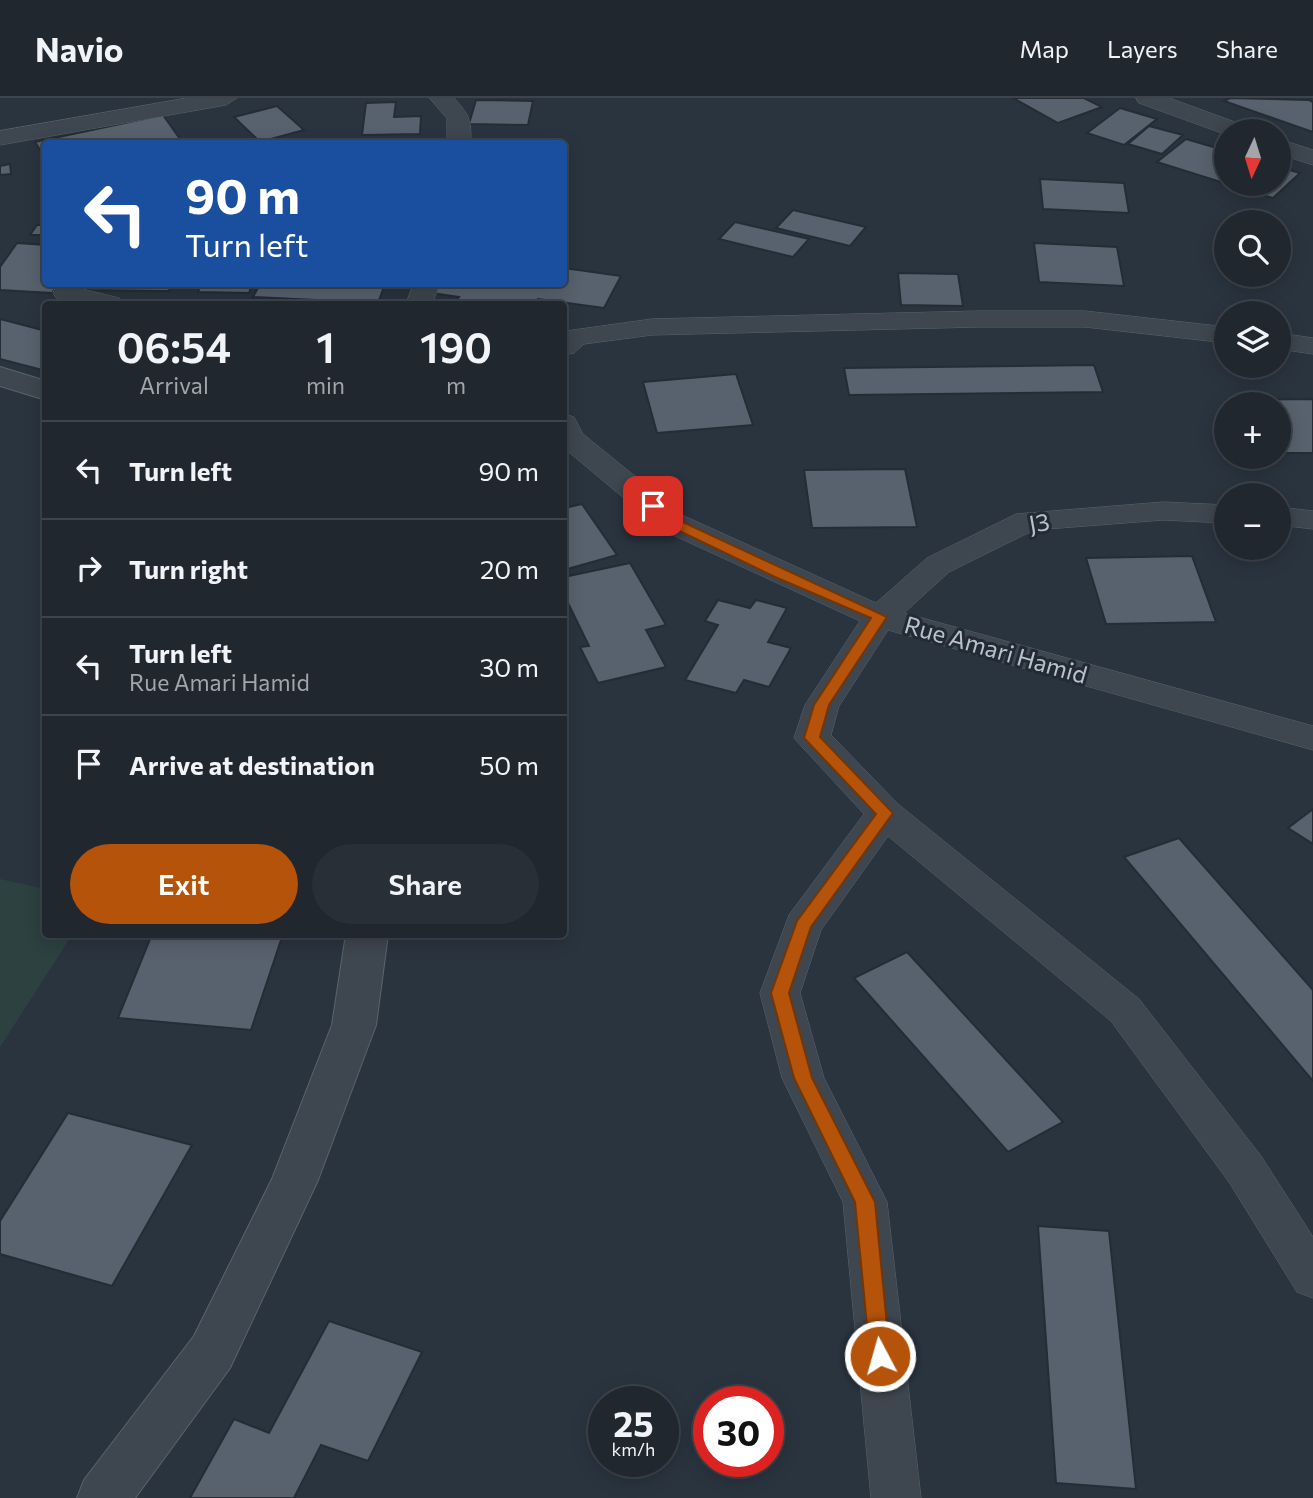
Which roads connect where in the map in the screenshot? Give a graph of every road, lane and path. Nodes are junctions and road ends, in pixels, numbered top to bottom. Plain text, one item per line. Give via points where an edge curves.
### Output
1 (226, 98) edge
2 (441, 98) edge
3 (1147, 98) edge
4 (1214, 122) edge
5 (0, 138) edge
6 (459, 140) edge
7 (1292, 151) edge
8 (1313, 158) edge
9 (69, 287) edge
10 (97, 301) edge
11 (1214, 334) edge
12 (1291, 343) edge
13 (567, 344) edge
14 (1313, 346) edge
15 (0, 376) edge
16 (42, 390) edge
17 (567, 430) edge
18 (1214, 513) edge
19 (1291, 517) edge
20 (1313, 520) edge
21 (880, 617) junction
22 (1313, 738) edge
23 (885, 813) junction
24 (366, 938) edge
25 (1313, 1277) edge
26 (103, 1498) edge
27 (896, 1498) edge

1 - 5 street
2 - 6 street via 459,118
3 - 4 street
7 - 8 street
9 - 10 street via 66,293
11 - 13 street via 1085,320 965,320 652,327 576,337
12 - 14 street
15 - 16 street
17 - 21 street, Rue Amari Hamid via 570,438 673,523
18 - 21 street, J3 via 1163,511 1027,521 938,565
19 - 20 street
21 - 22 street, Rue Amari Hamid
21 - 23 street, J3 via 822,705 812,738
23 - 25 street via 1125,1010 1245,1169
23 - 27 street via 803,925 780,993 803,1078 865,1202
24 - 26 street via 354,1025 295,1180 212,1352

